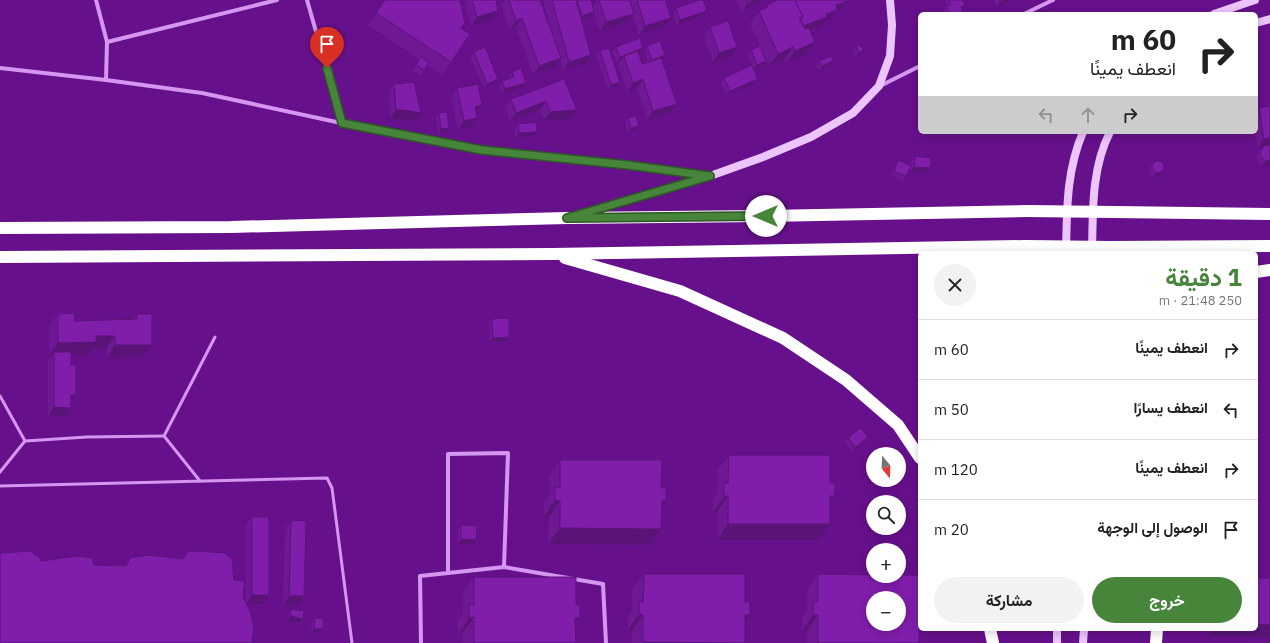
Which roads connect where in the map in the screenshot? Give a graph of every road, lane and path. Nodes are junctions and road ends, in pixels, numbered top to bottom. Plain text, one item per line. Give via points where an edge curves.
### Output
1 (96, 0) edge
2 (277, 0) edge
3 (307, 0) edge
4 (890, 0) edge
5 (1038, 0) edge
6 (1053, 0) edge
7 (1255, 0) edge
8 (1041, 6) junction
9 (1028, 12) edge
10 (1220, 12) edge
11 (1270, 19) edge
12 (1258, 22) edge
13 (107, 42) junction
14 (918, 67) edge
15 (0, 68) edge
16 (106, 80) junction
17 (879, 86) junction
18 (342, 123) junction
19 (1082, 134) edge
20 (1109, 134) edge
21 (710, 176) junction
22 (1270, 214) edge
23 (567, 218) junction
24 (0, 228) edge
25 (1270, 246) edge
26 (1066, 251) edge
27 (1092, 251) edge
28 (552, 254) junction
29 (0, 257) edge
30 (1270, 270) edge
31 (1258, 272) edge
32 (215, 338) dead end
33 (0, 396) edge
34 (164, 436) junction
35 (25, 441) junction
36 (918, 455) edge
37 (0, 472) edge
38 (200, 481) junction
39 (0, 486) edge
40 (504, 567) junction
41 (448, 573) junction
42 (990, 631) edge
43 (1057, 631) edge
44 (1084, 631) edge
45 (1156, 631) edge
46 (352, 643) edge
47 (421, 643) edge
48 (606, 643) edge
49 (993, 643) edge
50 (1057, 643) edge
51 (1083, 643) edge
52 (1156, 643) edge

1 - 13 street
2 - 13 street
3 - 18 street
4 - 17 street via 890,56
5 - 8 street
6 - 8 street
7 - 10 street
8 - 9 street
11 - 12 street
13 - 16 street
14 - 17 street
15 - 16 street
16 - 18 street via 202,93
17 - 21 street via 852,113 811,137
18 - 21 street via 482,150
19 - 26 street via 1067,192
20 - 27 street via 1098,162 1093,206
21 - 23 street
22 - 23 highway, bridge via 1026,211
23 - 24 highway via 231,227
25 - 28 highway, bridge via 1025,246
28 - 29 highway
28 - 36 highway via 680,291 783,338 846,380 881,410 898,425
30 - 31 highway
32 - 34 lane
33 - 35 lane
34 - 35 lane
34 - 38 lane
35 - 37 lane
38 - 39 lane
38 - 46 lane via 327,478 332,488
40 - 41 street
40 - 41 street via 508,453 448,454
40 - 48 street via 603,584
41 - 47 street via 420,576
42 - 49 highway
43 - 50 street
44 - 51 street
45 - 52 highway

